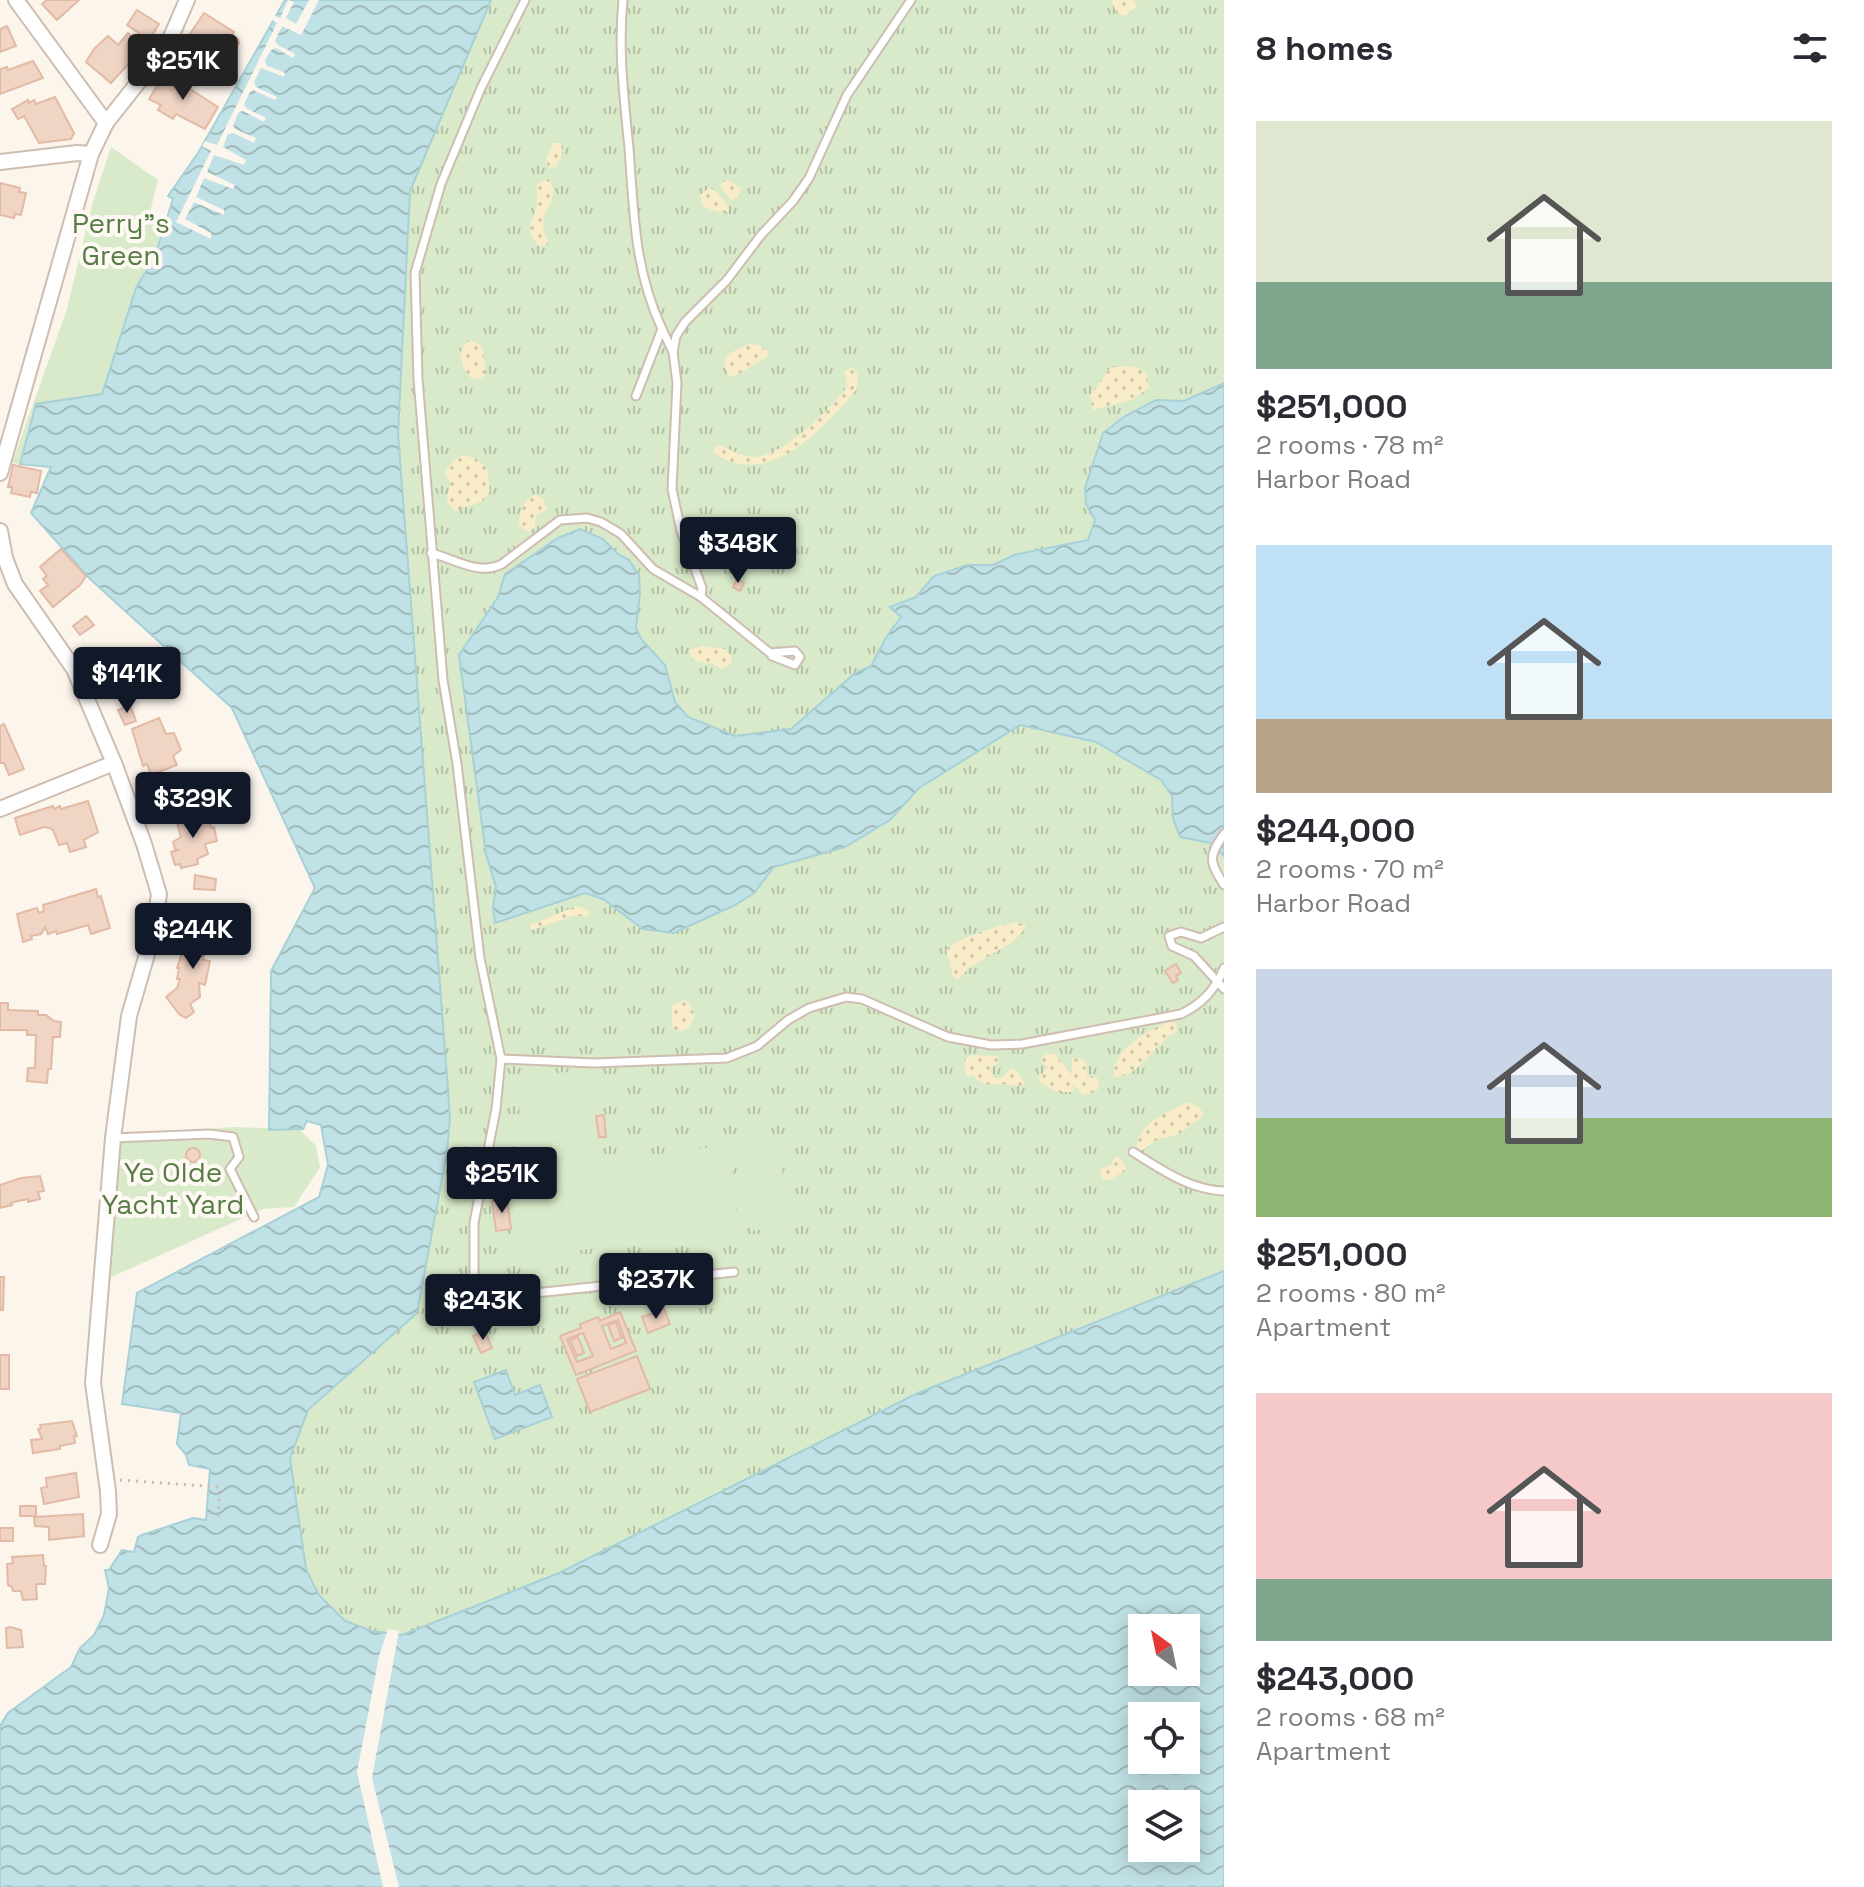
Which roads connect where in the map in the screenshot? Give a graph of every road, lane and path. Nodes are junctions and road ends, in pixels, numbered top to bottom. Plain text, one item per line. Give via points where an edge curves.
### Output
1 (16, 0) edge
2 (187, 0) edge
3 (525, 0) edge
4 (623, 0) edge
5 (911, 0) edge
6 (106, 123) junction
7 (91, 154) junction
8 (0, 162) edge
9 (662, 329) junction
10 (673, 352) junction
11 (636, 396) dead end
12 (0, 473) edge
13 (0, 531) edge
14 (431, 553) junction
15 (0, 570) edge
16 (15, 584) junction
17 (701, 597) junction
18 (772, 656) dead end
19 (114, 763) junction
20 (0, 809) edge
21 (1224, 834) edge
22 (1224, 885) edge
23 (1224, 927) edge
24 (1201, 938) junction
25 (1194, 956) junction
26 (1224, 968) edge
27 (1220, 987) edge
28 (501, 1059) junction
29 (113, 1138) junction
30 (1133, 1152) dead end
31 (1224, 1191) edge
32 (254, 1217) dead end
33 (734, 1272) dead end
34 (107, 1479) junction
35 (218, 1519) dead end
36 (100, 1545) dead end

1 - 6 street
2 - 6 street via 167,46
3 - 14 lane via 441,184 415,273
4 - 9 lane via 621,66 639,265
5 - 10 lane via 847,95 809,178 727,280 685,322
6 - 7 street
7 - 8 street
7 - 12 street
9 - 10 lane
9 - 11 lane
10 - 17 lane via 677,383 672,489
13 - 16 street
14 - 17 lane via 492,569 560,520 587,518 621,534 653,569
14 - 28 lane via 478,944
15 - 16 street
16 - 19 street via 74,669
17 - 18 lane via 770,653 795,651 800,657 795,665
19 - 20 street
19 - 29 street via 159,894 129,1016
21 - 22 lane via 1212,851 1212,866
23 - 24 lane
24 - 25 lane
24 - 25 lane via 1181,932 1169,936 1172,946
25 - 27 lane
26 - 27 lane
27 - 28 lane via 1181,1014 1022,1044 948,1037 846,997 809,1008 757,1046 727,1058 594,1063
28 - 33 lane via 474,1223 474,1282 484,1291 507,1296
29 - 32 lane via 233,1137 239,1157 230,1169
29 - 34 street via 93,1383
30 - 31 lane via 1187,1183
34 - 35 path via 220,1487
34 - 36 street via 109,1514

